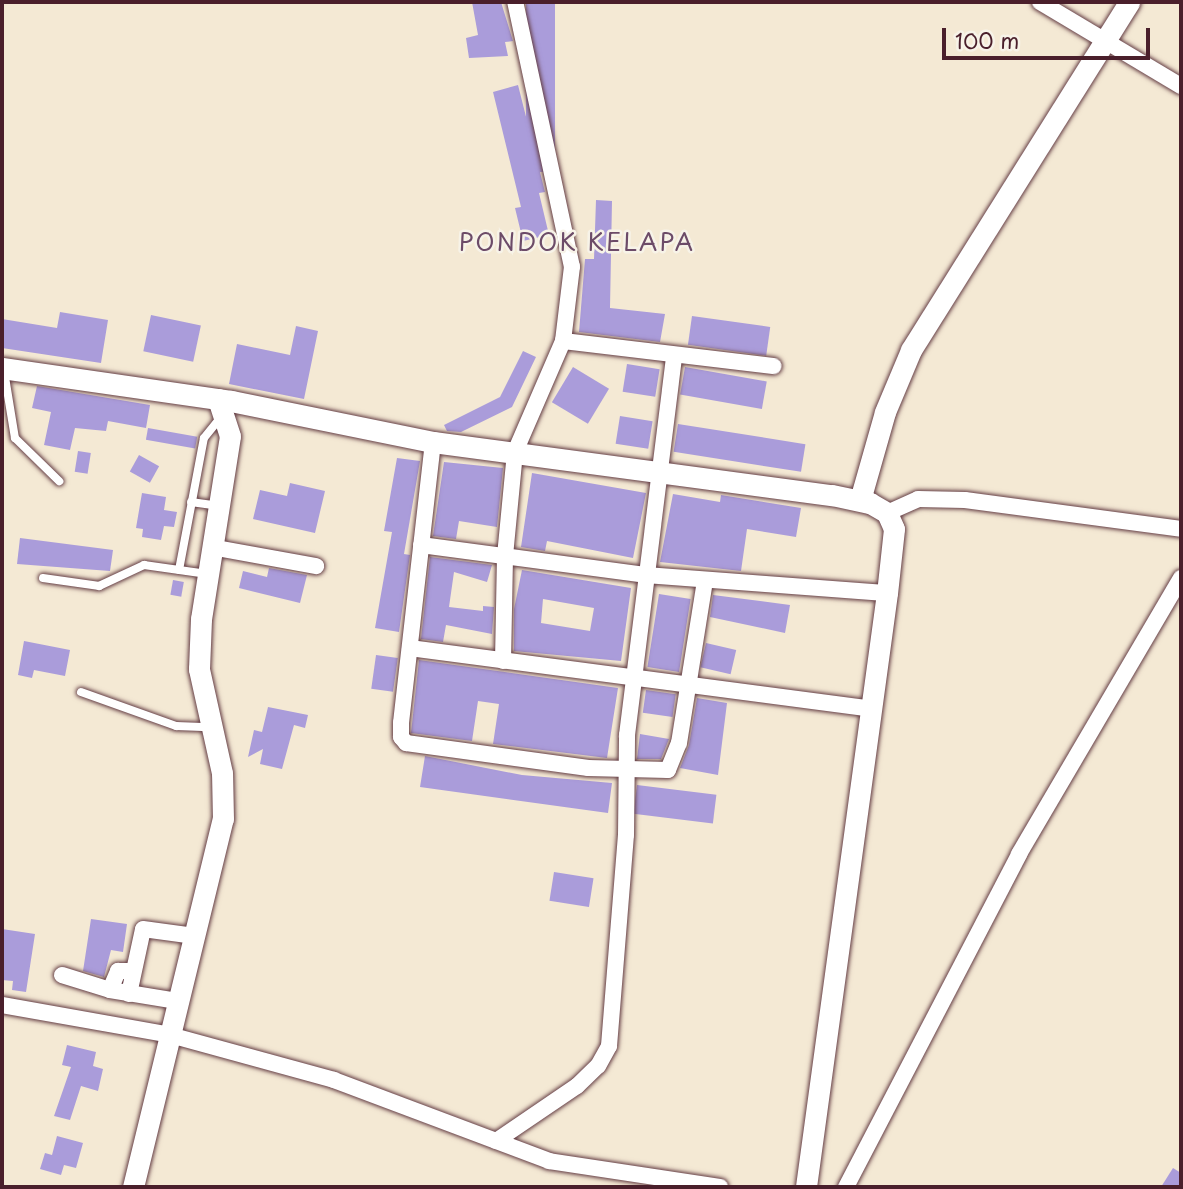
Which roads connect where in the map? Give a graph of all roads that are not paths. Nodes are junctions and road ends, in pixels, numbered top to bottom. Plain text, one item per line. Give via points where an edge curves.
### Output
1 (515, 2) edge
2 (1040, 2) edge
3 (1129, 2) edge
4 (1104, 39) junction
5 (1181, 86) edge
6 (563, 341) junction
7 (674, 355) junction
8 (774, 366) dead end
9 (3, 368) edge
10 (220, 407) junction
11 (258, 407) junction
12 (230, 436) junction
13 (433, 442) junction
14 (516, 452) junction
15 (660, 471) junction
16 (59, 481) dead end
17 (860, 500) junction
18 (191, 502) junction
19 (218, 506) junction
20 (887, 513) junction
21 (1181, 529) edge
22 (421, 545) junction
23 (211, 547) junction
24 (505, 556) junction
25 (316, 566) dead end
26 (179, 570) junction
27 (207, 574) junction
28 (647, 575) junction
29 (43, 578) dead end
30 (1181, 578) edge
31 (705, 581) junction
32 (887, 593) junction
33 (410, 648) junction
34 (503, 662) junction
35 (633, 678) junction
36 (689, 684) junction
37 (81, 692) dead end
38 (871, 709) junction
39 (209, 727) junction
40 (625, 771) junction
41 (195, 936) junction
42 (134, 971) junction
43 (62, 975) dead end
44 (110, 990) junction
45 (129, 994) junction
46 (177, 1001) junction
47 (2, 1005) edge
48 (170, 1035) junction
49 (496, 1141) junction
50 (133, 1187) edge
51 (720, 1187) edge
52 (806, 1187) edge
53 (846, 1187) edge

1 - 6 street via 570,245 570,294
2 - 4 street
3 - 4 street
4 - 5 street
4 - 17 street via 911,350 885,412
6 - 7 street
6 - 14 street
7 - 8 street
7 - 15 street
9 - 10 street
9 - 16 lane via 15,438
10 - 11 street
10 - 12 street
10 - 18 lane via 206,431
11 - 12 street
11 - 13 street
12 - 19 street
13 - 14 street
13 - 22 street
14 - 15 street
14 - 24 street
15 - 17 street
15 - 28 street
17 - 20 street
18 - 19 lane
18 - 26 lane
19 - 23 street
20 - 21 street via 929,498
20 - 32 street via 894,529
22 - 24 street
22 - 33 street
23 - 25 street
23 - 27 street
24 - 28 street
24 - 34 street
26 - 27 lane
26 - 29 lane via 135,566 99,586
27 - 39 street via 199,669
28 - 31 street
28 - 35 street
30 - 53 street via 1019,854
31 - 32 street
31 - 36 street
32 - 38 street
33 - 34 street
33 - 40 street via 401,723 404,742
34 - 35 street
35 - 36 street
35 - 40 street
36 - 38 street
36 - 40 street via 671,767 659,772
37 - 39 lane via 176,726
38 - 52 street
39 - 41 street via 222,772 223,819
40 - 49 street via 621,924 609,1046 577,1086
41 - 42 street via 145,928
41 - 46 street
42 - 44 street via 118,971
42 - 45 street
43 - 44 street
44 - 45 street
45 - 46 street
46 - 48 street
47 - 48 street
48 - 49 street via 334,1080
48 - 50 street
49 - 51 street via 587,1169

